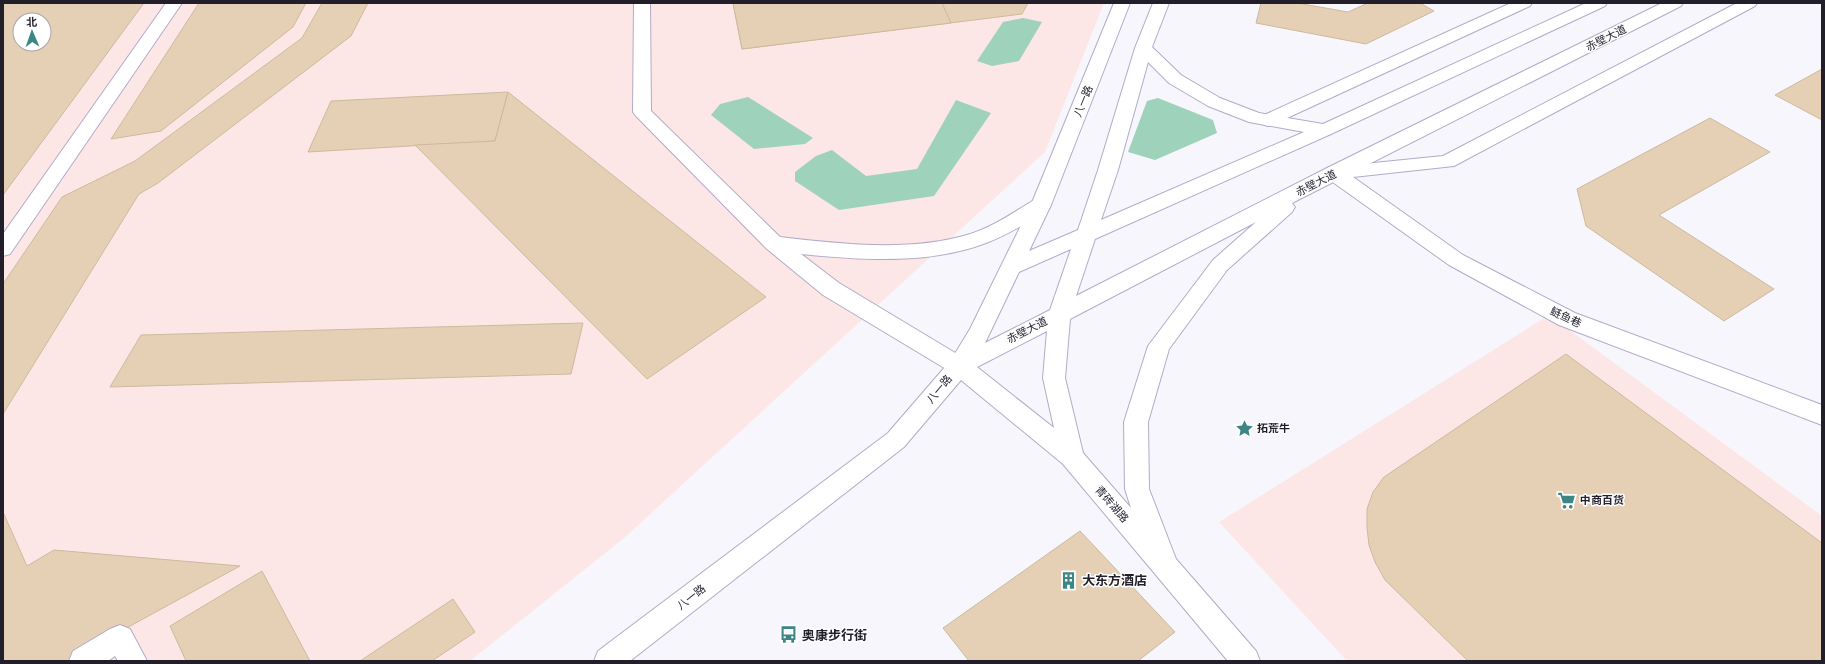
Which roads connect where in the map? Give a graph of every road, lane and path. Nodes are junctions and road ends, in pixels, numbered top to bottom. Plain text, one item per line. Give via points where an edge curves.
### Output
1 (174, 3) edge
2 (642, 3) edge
3 (1122, 3) edge
4 (1161, 3) edge
5 (1524, 3) edge
6 (1599, 3) edge
7 (1675, 3) edge
8 (1749, 3) edge
9 (1143, 48) junction
10 (1268, 120) junction
11 (1325, 130) junction
12 (1334, 173) junction
13 (1311, 185) junction
14 (1041, 205) junction
15 (1086, 234) junction
16 (774, 244) junction
17 (3, 249) edge
18 (1011, 267) junction
19 (1058, 314) junction
20 (959, 366) junction
21 (1822, 415) edge
22 (1072, 457) junction
23 (1166, 568) junction
24 (83, 661) edge
25 (133, 661) edge
26 (608, 661) edge
27 (1246, 661) edge

1 - 17 main road
2 - 16 main road, 青砖湖路 via 642,112
3 - 14 main road, 八一路
4 - 9 main road
5 - 10 main road
6 - 11 main road
7 - 12 main road, 赤壁大道
8 - 12 main road via 1447,162
9 - 10 main road via 1175,79 1208,98 1256,118
9 - 15 main road via 1108,170
10 - 11 main road
11 - 15 main road
12 - 13 main road, 赤壁大道
12 - 21 main road, 鲢鱼巷 via 1456,260 1567,319
13 - 19 main road, 赤壁大道
13 - 23 main road via 1220,265 1159,346 1136,422 1138,489
14 - 16 main road via 1002,228 960,244 900,252 848,252
14 - 18 main road, 八一路
15 - 18 main road
15 - 19 main road
16 - 20 main road, 青砖湖路 via 831,289
18 - 20 main road, 八一路 via 979,333
19 - 20 main road, 赤壁大道
19 - 22 main road via 1054,378
20 - 22 main road, 青砖湖路
20 - 26 main road, 八一路 via 896,440
22 - 23 main road, 青砖湖路
23 - 27 main road, 青砖湖路
24 - 25 main road via 120,638

